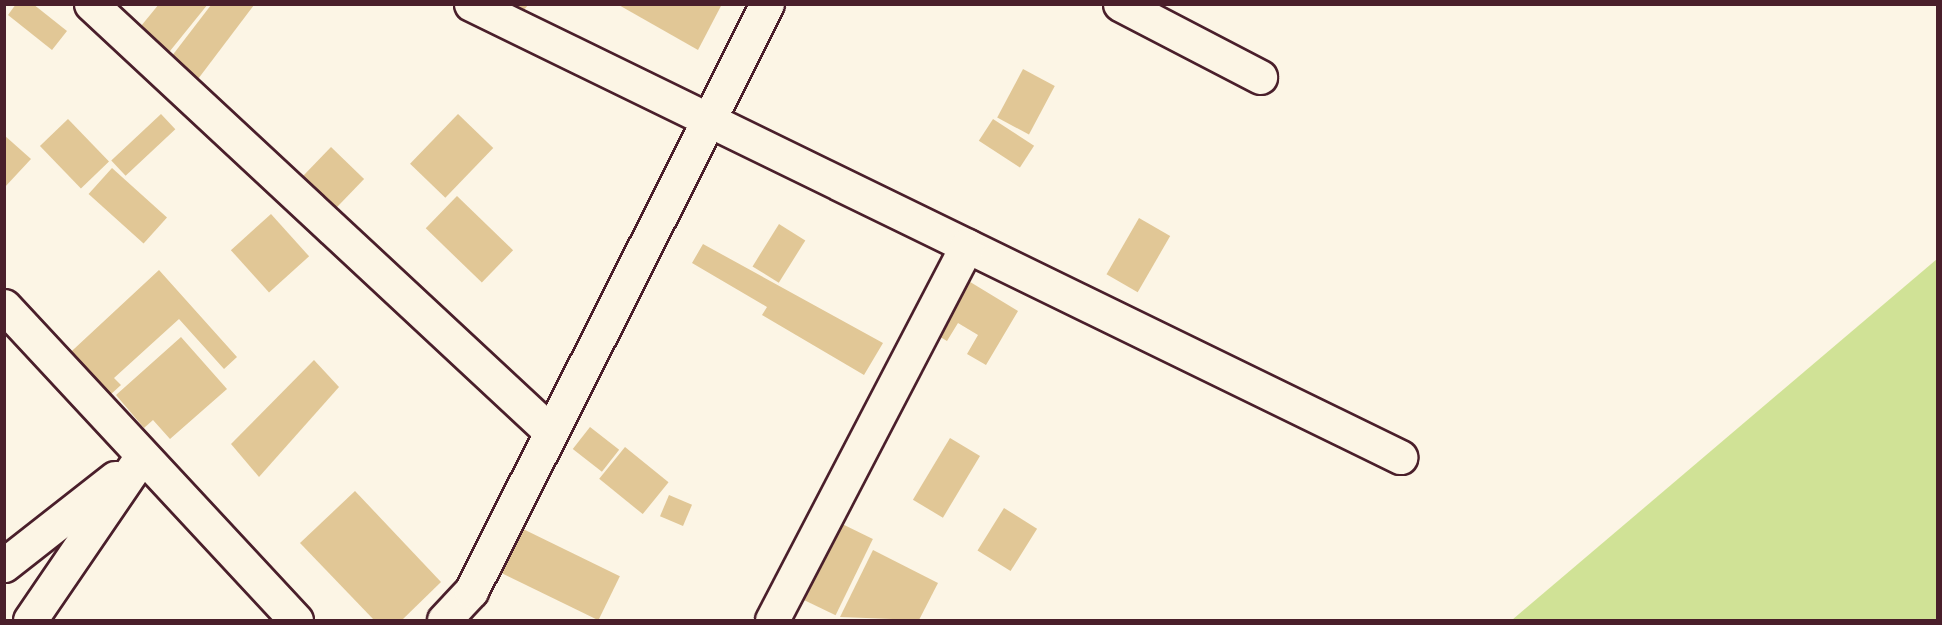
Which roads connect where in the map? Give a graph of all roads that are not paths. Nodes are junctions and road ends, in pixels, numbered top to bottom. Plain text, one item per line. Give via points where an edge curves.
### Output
1 (92, 4) edge
2 (471, 4) edge
3 (767, 4) edge
4 (1120, 4) edge
5 (1260, 77) dead end
6 (708, 121) junction
7 (967, 246) junction
8 (4, 306) edge
9 (551, 432) junction
10 (1400, 457) dead end
11 (140, 459) junction
12 (4, 565) edge
13 (291, 619) edge
14 (30, 621) edge
15 (444, 621) edge
16 (772, 621) edge

1 - 9 street
2 - 6 street
3 - 6 street
4 - 5 street
6 - 7 street
6 - 9 street
7 - 10 street
7 - 16 street
8 - 11 street
9 - 15 street via 471,591
11 - 12 street
11 - 13 street
11 - 14 street

